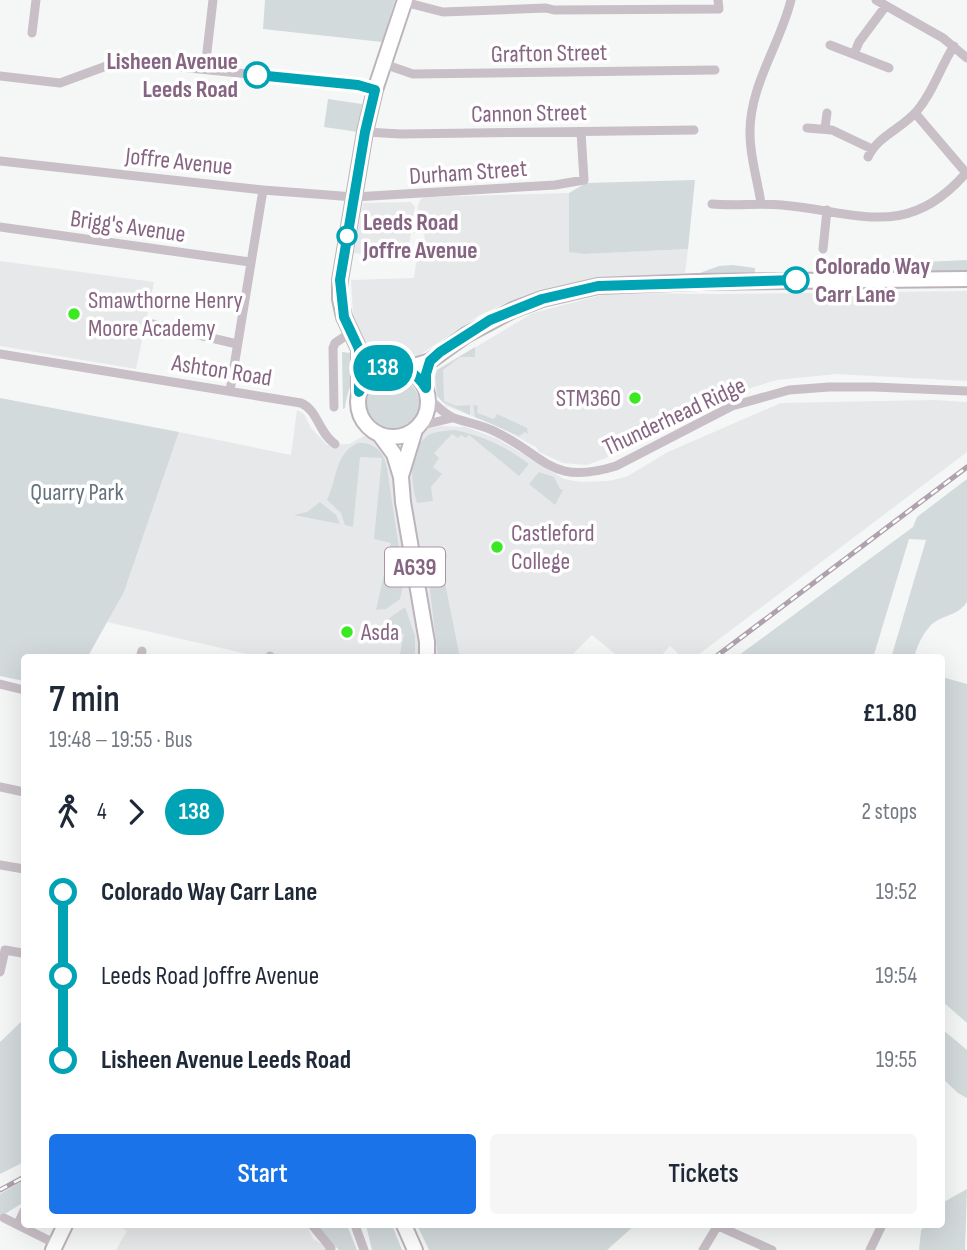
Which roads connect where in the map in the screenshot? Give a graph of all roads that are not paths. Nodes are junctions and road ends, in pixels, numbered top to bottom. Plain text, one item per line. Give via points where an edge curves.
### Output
1 (36, 0) edge
2 (213, 0) edge
3 (791, 0) edge
4 (876, 0) edge
5 (405, 1) edge
6 (718, 4) edge
7 (885, 7) junction
8 (32, 33) dead end
9 (830, 45) dead end
10 (954, 47) junction
11 (854, 54) junction
12 (967, 58) edge
13 (384, 64) junction
14 (889, 68) dead end
15 (205, 69) junction
16 (715, 70) dead end
17 (0, 76) edge
18 (375, 90) junction
19 (827, 113) dead end
20 (915, 113) junction
21 (807, 128) dead end
22 (825, 128) junction
23 (694, 130) dead end
24 (581, 131) junction
25 (365, 132) junction
26 (0, 160) edge
27 (967, 173) edge
28 (263, 190) junction
29 (354, 197) junction
30 (712, 204) dead end
31 (761, 204) junction
32 (827, 210) junction
33 (0, 227) edge
34 (823, 249) dead end
35 (250, 262) junction
36 (967, 279) edge
37 (152, 324) dead end
38 (350, 333) junction
39 (237, 344) junction
40 (359, 349) junction
41 (0, 354) edge
42 (430, 361) junction
43 (400, 368) junction
44 (230, 391) junction
45 (967, 391) edge
46 (359, 392) junction
47 (427, 393) junction
48 (334, 407) dead end
49 (452, 418) junction
50 (417, 428) junction
51 (380, 435) junction
52 (335, 444) dead end
53 (401, 477) junction
54 (443, 556) dead end
55 (421, 559) dead end
56 (427, 654) edge
57 (0, 684) edge
58 (21, 689) edge
59 (0, 786) edge
60 (21, 791) edge
61 (0, 865) edge
62 (21, 868) edge
63 (21, 953) edge
64 (0, 972) edge
65 (4, 1217) dead end
66 (21, 1218) edge
67 (18, 1224) junction
68 (21, 1226) edge
69 (24, 1228) edge
70 (64, 1228) edge
71 (314, 1228) edge
72 (356, 1228) edge
73 (405, 1228) edge
74 (716, 1228) edge
75 (724, 1228) edge
76 (881, 1228) edge
77 (54, 1247) edge
78 (331, 1249) edge
79 (364, 1250) edge
80 (415, 1250) edge
81 (703, 1250) edge
82 (772, 1250) edge
83 (870, 1250) edge

1 - 8 street
2 - 15 street
3 - 31 street via 764,68 751,118 752,159
4 - 7 street
5 - 6 street via 443,12
5 - 13 main road
7 - 10 street
7 - 11 street
9 - 11 street
10 - 12 street
10 - 20 street
11 - 14 street
13 - 16 street, Grafton Street via 413,74
13 - 18 main road
15 - 17 street via 120,61 60,83
15 - 18 street
18 - 25 main road
19 - 22 street
20 - 22 street via 870,153
20 - 27 street
21 - 22 street
23 - 24 street, Cannon Street
24 - 25 street, Cannon Street
24 - 29 street, Durham Street via 584,180
25 - 29 main road
26 - 28 street, Joffre Avenue
27 - 32 street via 933,203 906,214 879,219
28 - 29 street, Joffre Avenue
28 - 35 street
29 - 38 main road via 340,280 340,299
30 - 31 street
31 - 32 street
32 - 34 street
33 - 35 street, Brigg's Avenue
35 - 39 street
36 - 42 main road via 598,286 513,310
37 - 39 street
38 - 40 main road
38 - 48 street via 333,348
39 - 44 street
40 - 43 main road
40 - 46 main road
41 - 44 street, Ashton Road
42 - 43 main road
42 - 47 main road
43 - 46 main road via 373,374
43 - 47 main road via 414,373
44 - 52 street, Ashton Road via 307,405
45 - 49 street, Thunderhead Ridge via 789,390 732,406 616,466 580,474 547,465 495,431
46 - 51 main road via 362,420
47 - 49 street, Thunderhead Ridge
47 - 50 main road via 428,408
49 - 50 street
50 - 51 main road via 398,438
50 - 53 main road, A639
51 - 53 main road, A639 via 394,453
53 - 56 main road, A639
54 - 55 street
57 - 58 street
59 - 60 street
61 - 62 street
63 - 64 street via 5,950
65 - 67 street
66 - 67 street
67 - 68 street
69 - 77 street
70 - 77 main road
71 - 78 street
72 - 79 street
73 - 80 main road
74 - 81 street
75 - 82 street
76 - 83 street

